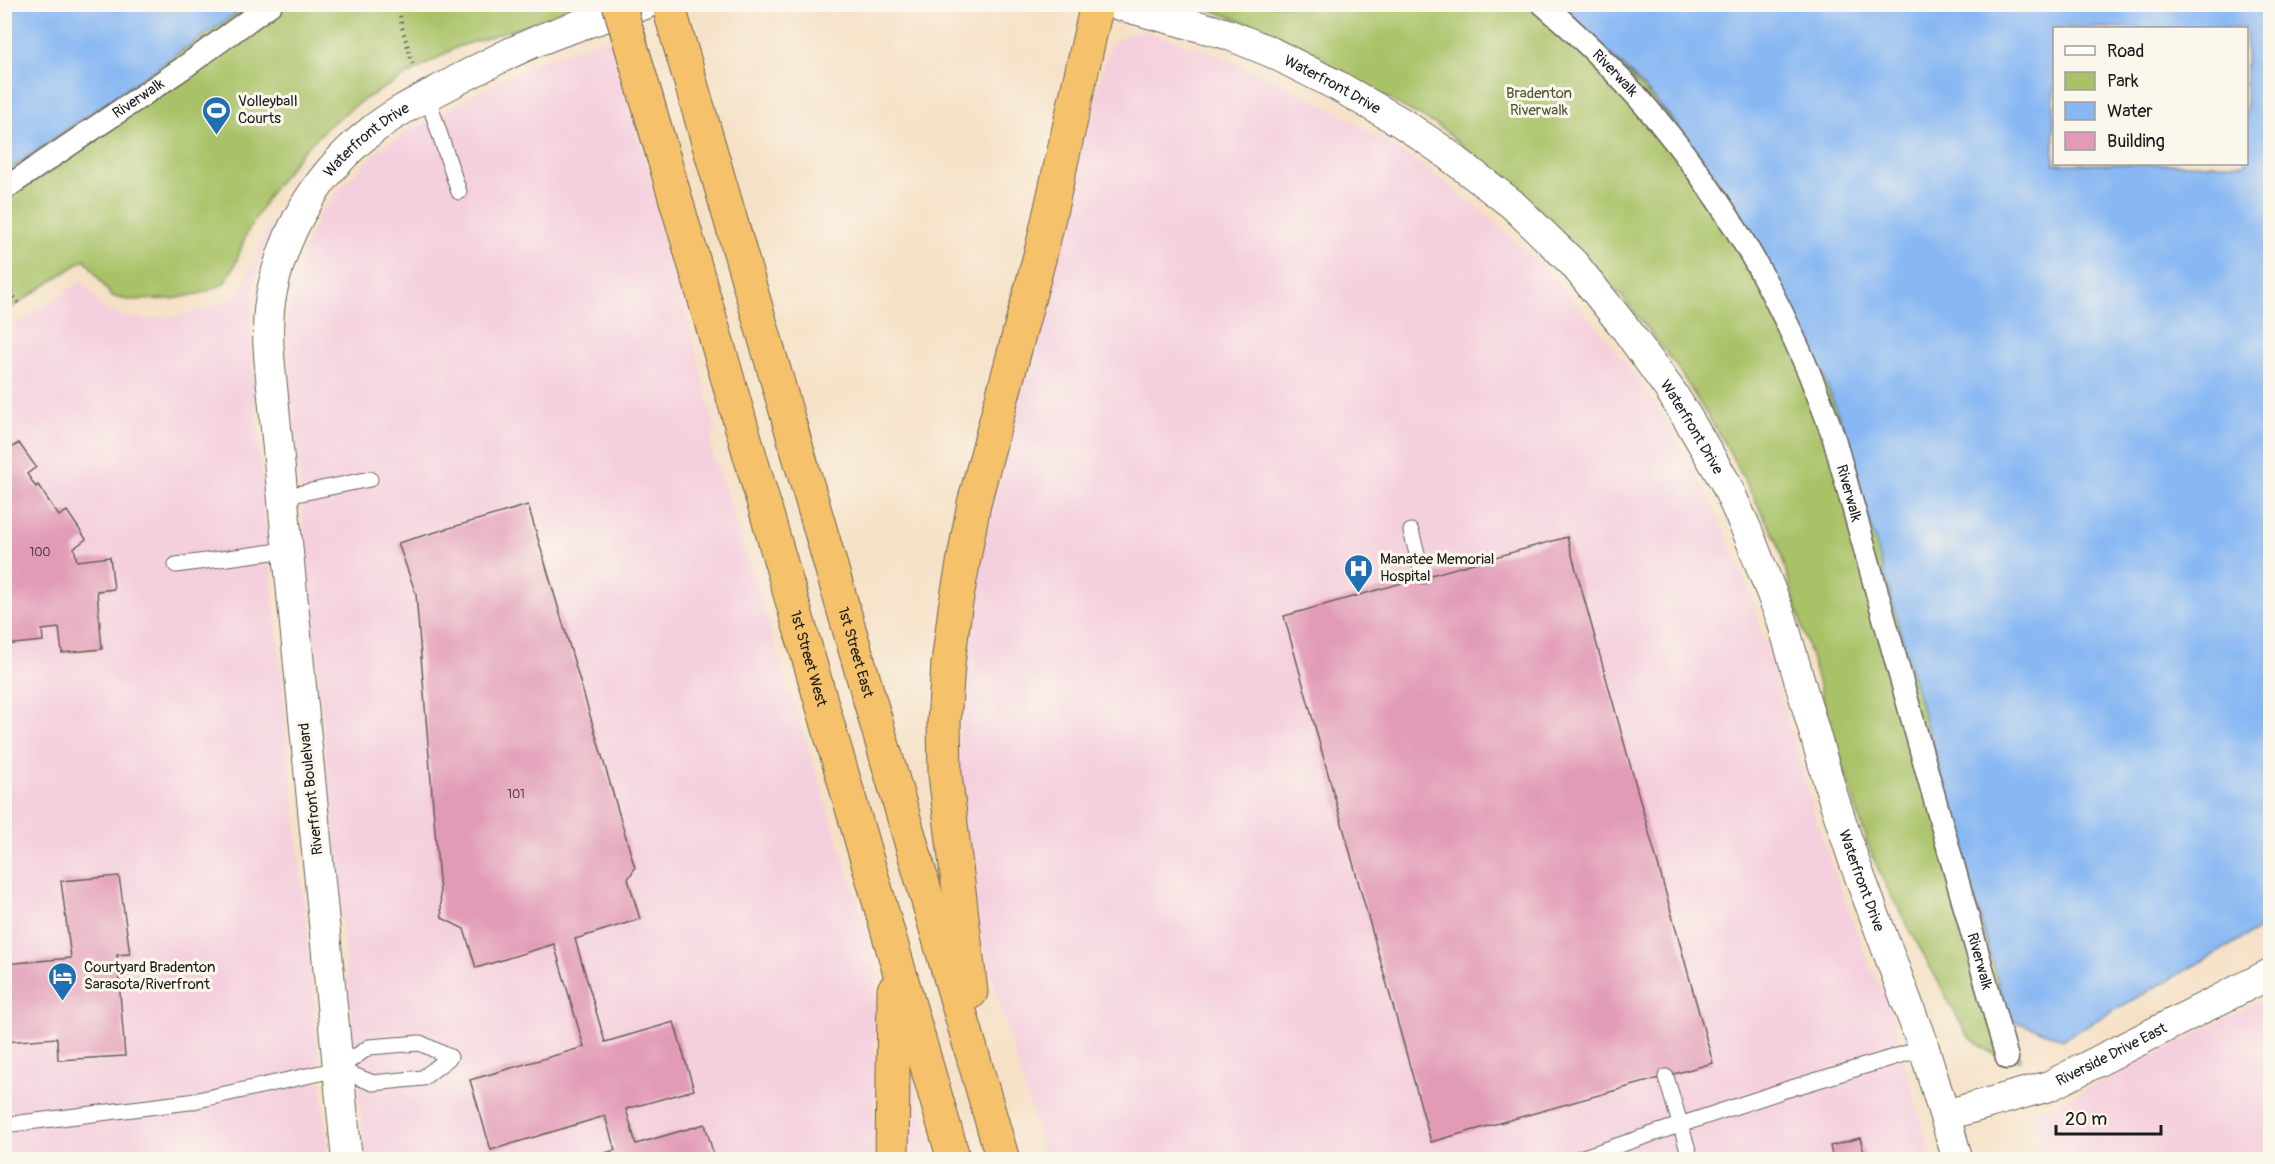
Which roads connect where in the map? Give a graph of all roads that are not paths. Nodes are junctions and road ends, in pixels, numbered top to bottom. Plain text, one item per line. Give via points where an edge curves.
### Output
1 (271, 4) edge
2 (619, 4) edge
3 (645, 4) edge
4 (668, 4) edge
5 (1097, 4) edge
6 (1116, 4) edge
7 (1544, 4) edge
8 (422, 85) junction
9 (4, 189) edge
10 (459, 192) dead end
11 (275, 418) joint
12 (370, 479) dead end
13 (282, 497) junction
14 (1411, 531) dead end
15 (287, 550) junction
16 (176, 565) dead end
17 (1423, 576) dead end
18 (894, 952) junction
19 (2271, 974) edge
20 (1924, 1048) junction
21 (2007, 1058) dead end
22 (338, 1069) junction
23 (1666, 1077) dead end
24 (985, 1098) junction
25 (1946, 1115) junction
26 (4, 1125) edge
27 (1681, 1125) junction
28 (347, 1160) edge
29 (892, 1160) edge
30 (954, 1160) edge
31 (1003, 1160) edge
32 (1574, 1160) edge
33 (1691, 1160) edge
34 (1958, 1160) edge

1 - 9 street, Riverwalk
2 - 18 highway, 1st Street West, bridge
3 - 8 street, Waterfront Drive via 539,40 486,65
4 - 24 highway, 1st Street East
5 - 24 highway via 1042,248 974,503 948,664 945,774
6 - 20 street, Waterfront Drive via 1227,34 1271,52 1402,123 1512,204 1574,264 1626,329 1691,424 1725,482 1748,533 1782,620 1854,861
7 - 21 street, Riverwalk via 1616,73 1689,159 1757,263 1801,352 1833,435
8 - 10 lane
8 - 11 street, Waterfront Drive via 349,150 305,202 291,232 271,293 268,332
11 - 13 street, Riverfront Boulelvard
12 - 13 lane
13 - 15 street, Riverfront Boulelvard
14 - 17 lane
15 - 16 lane
15 - 22 street, Riverfront Boulelvard
18 - 29 highway
18 - 30 highway, 1st Street West
19 - 25 street, Riverside Drive East via 2049,1086
20 - 25 street, Waterfront Drive
20 - 27 lane
22 - 22 lane via 373,1083 423,1078 450,1057 420,1043 369,1047
22 - 26 lane via 189,1102
22 - 28 street, Riverfront Boulelvard
23 - 27 lane
24 - 31 highway, 1st Street East
25 - 34 street, Waterfront Drive
27 - 32 lane
27 - 33 lane

